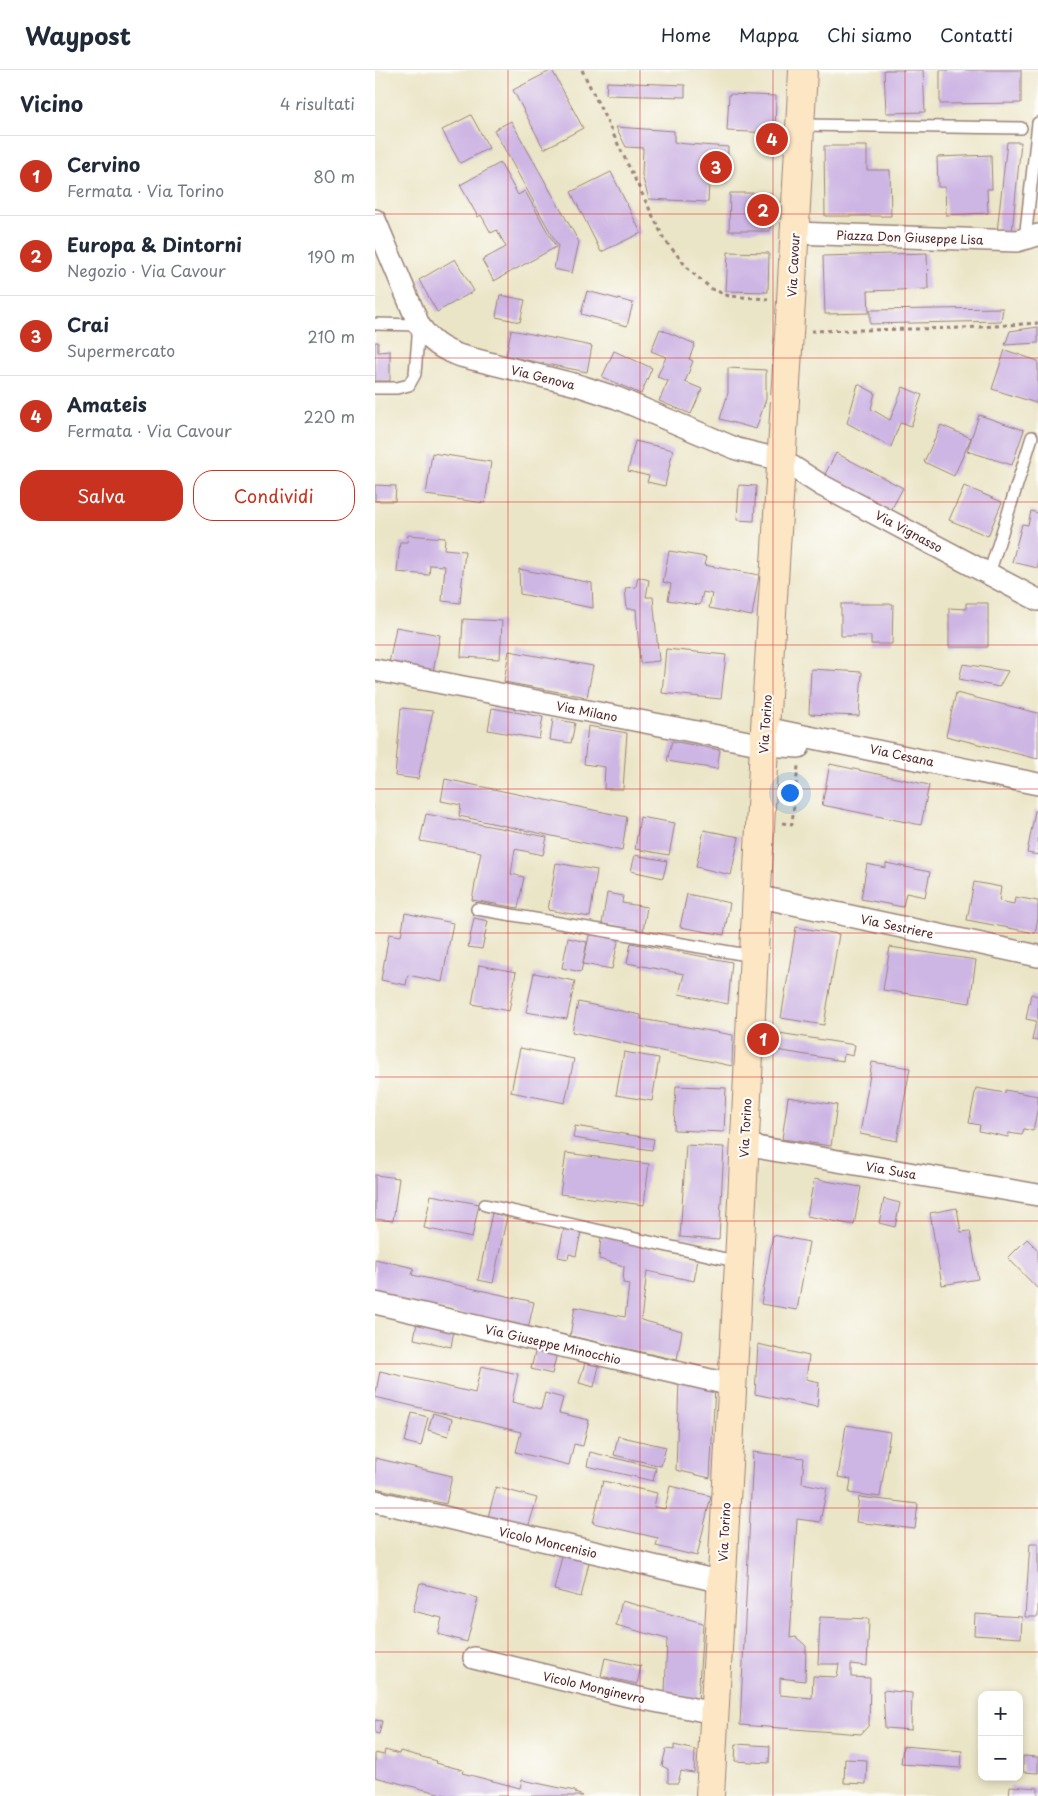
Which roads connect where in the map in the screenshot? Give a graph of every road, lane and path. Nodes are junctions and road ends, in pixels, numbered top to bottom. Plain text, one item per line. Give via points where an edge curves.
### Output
1 (582, 70) edge
2 (803, 70) edge
3 (1038, 123) edge
4 (800, 124) junction
5 (1021, 128) dead end
6 (375, 220) edge
7 (795, 233) junction
8 (1031, 237) edge
9 (791, 301) junction
10 (1038, 323) edge
11 (375, 324) edge
12 (419, 325) junction
13 (789, 332) junction
14 (375, 388) edge
15 (1032, 437) dead end
16 (782, 460) junction
17 (989, 574) junction
18 (1038, 600) edge
19 (375, 670) edge
20 (764, 736) junction
21 (799, 748) dead end
22 (1038, 784) edge
23 (756, 896) junction
24 (477, 909) dead end
25 (753, 956) junction
26 (1038, 956) edge
27 (744, 1145) junction
28 (1038, 1195) edge
29 (485, 1205) dead end
30 (739, 1262) junction
31 (375, 1303) edge
32 (732, 1385) junction
33 (375, 1500) edge
34 (722, 1582) junction
35 (474, 1658) dead end
36 (714, 1713) junction
37 (710, 1796) edge

1 - 9 path via 663,238 690,272 712,289 729,296
2 - 4 street, Via Cavour
3 - 8 lane, Piazza Don Giuseppe Lisa
4 - 5 lane
4 - 7 street, Via Cavour
6 - 12 street, Via Genova
7 - 8 street, Piazza Don Giuseppe Lisa via 1017,240
7 - 9 street, Via Cavour
9 - 13 street, Via Cavour
10 - 13 path
11 - 12 lane
12 - 14 lane via 415,374 409,385
12 - 16 street, Via Genova via 443,350 577,385 617,398 737,449
13 - 16 street, Via Cavour
15 - 17 lane
16 - 17 street, Via Vignasso
16 - 20 street, Via Torino
17 - 18 street, Via Vignasso
19 - 20 street, Via Milano
20 - 21 street, Via Milano
20 - 22 street, Via Cesana
20 - 23 street, Via Torino
23 - 25 street, Via Torino
23 - 26 street, Via Sestriere
24 - 25 lane
25 - 27 street, Via Torino
27 - 28 street, Via Susa
27 - 30 street, Via Torino
29 - 30 lane
30 - 32 street, Via Torino
31 - 32 street, Via Giuseppe Minocchio
32 - 34 street, Via Torino
33 - 34 street, Vicolo Moncenisio
34 - 36 street, Via Torino
35 - 36 street, Vicolo Monginevro
36 - 37 street, Via Torino

